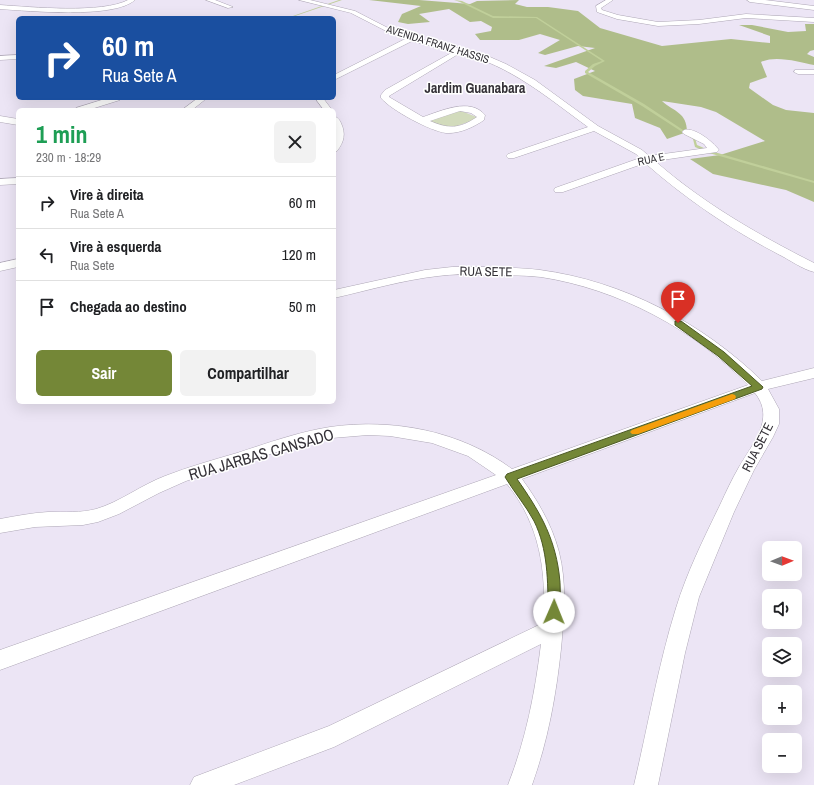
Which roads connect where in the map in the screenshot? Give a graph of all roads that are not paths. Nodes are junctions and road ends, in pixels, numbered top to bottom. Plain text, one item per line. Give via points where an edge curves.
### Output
1 (132, 0) edge
2 (209, 0) edge
3 (302, 0) edge
4 (610, 0) edge
5 (750, 0) edge
6 (0, 7) edge
7 (230, 7) dead end
8 (814, 8) edge
9 (814, 20) edge
10 (412, 38) junction
11 (458, 51) junction
12 (16, 57) edge
13 (0, 58) edge
14 (798, 72) dead end
15 (814, 72) edge
16 (336, 77) edge
17 (111, 100) edge
18 (201, 100) edge
19 (85, 108) edge
20 (189, 108) edge
21 (0, 119) edge
22 (423, 120) junction
23 (16, 122) edge
24 (336, 123) edge
25 (595, 128) junction
26 (688, 132) dead end
27 (336, 145) edge
28 (511, 156) dead end
29 (647, 159) junction
30 (16, 180) edge
31 (0, 182) edge
32 (559, 190) dead end
33 (16, 263) edge
34 (0, 267) edge
35 (814, 268) edge
36 (336, 294) edge
37 (814, 373) edge
38 (758, 387) junction
39 (510, 477) junction
40 (0, 526) edge
41 (553, 628) junction
42 (0, 660) edge
43 (202, 785) edge
44 (520, 785) edge
45 (646, 785) edge

1 - 6 street via 128,4 91,10
2 - 7 street
3 - 10 street, AVENIDA FRANZ HASSIS via 360,15 390,31
4 - 9 street via 598,7 599,11 648,23 678,24 746,16
5 - 8 street
10 - 11 street, AVENIDA FRANZ HASSIS
10 - 16 street
11 - 22 street via 385,95 388,101
11 - 25 street, AVENIDA FRANZ HASSIS via 480,56 536,85
12 - 13 street
14 - 15 street
17 - 19 street
18 - 20 street
21 - 23 street
22 - 22 street via 451,130 482,117 474,111 459,109
24 - 27 street via 341,134
25 - 28 street
25 - 29 street, AVENIDA FRANZ HASSIS
26 - 29 street, RUA E via 709,144 714,150
29 - 32 street, RUA E
29 - 35 street, AVENIDA FRANZ HASSIS via 705,206 760,240
30 - 31 street
33 - 34 street
36 - 38 street, RUA SETE via 448,271 548,274 593,286 655,310 716,350
37 - 38 street
38 - 39 street
38 - 45 street, RUA SETE via 771,408 771,426 719,523 692,588 680,624
39 - 40 street, RUA JARBAS CANSADO via 482,458 431,437 398,431 348,431 317,436 257,452 183,476 96,516 36,520
39 - 41 street, RUA JARBAS CANSADO via 532,509 545,535 553,573
39 - 42 street
41 - 43 street via 334,736
41 - 44 street, RUA JARBAS CANSADO via 544,707 536,741

